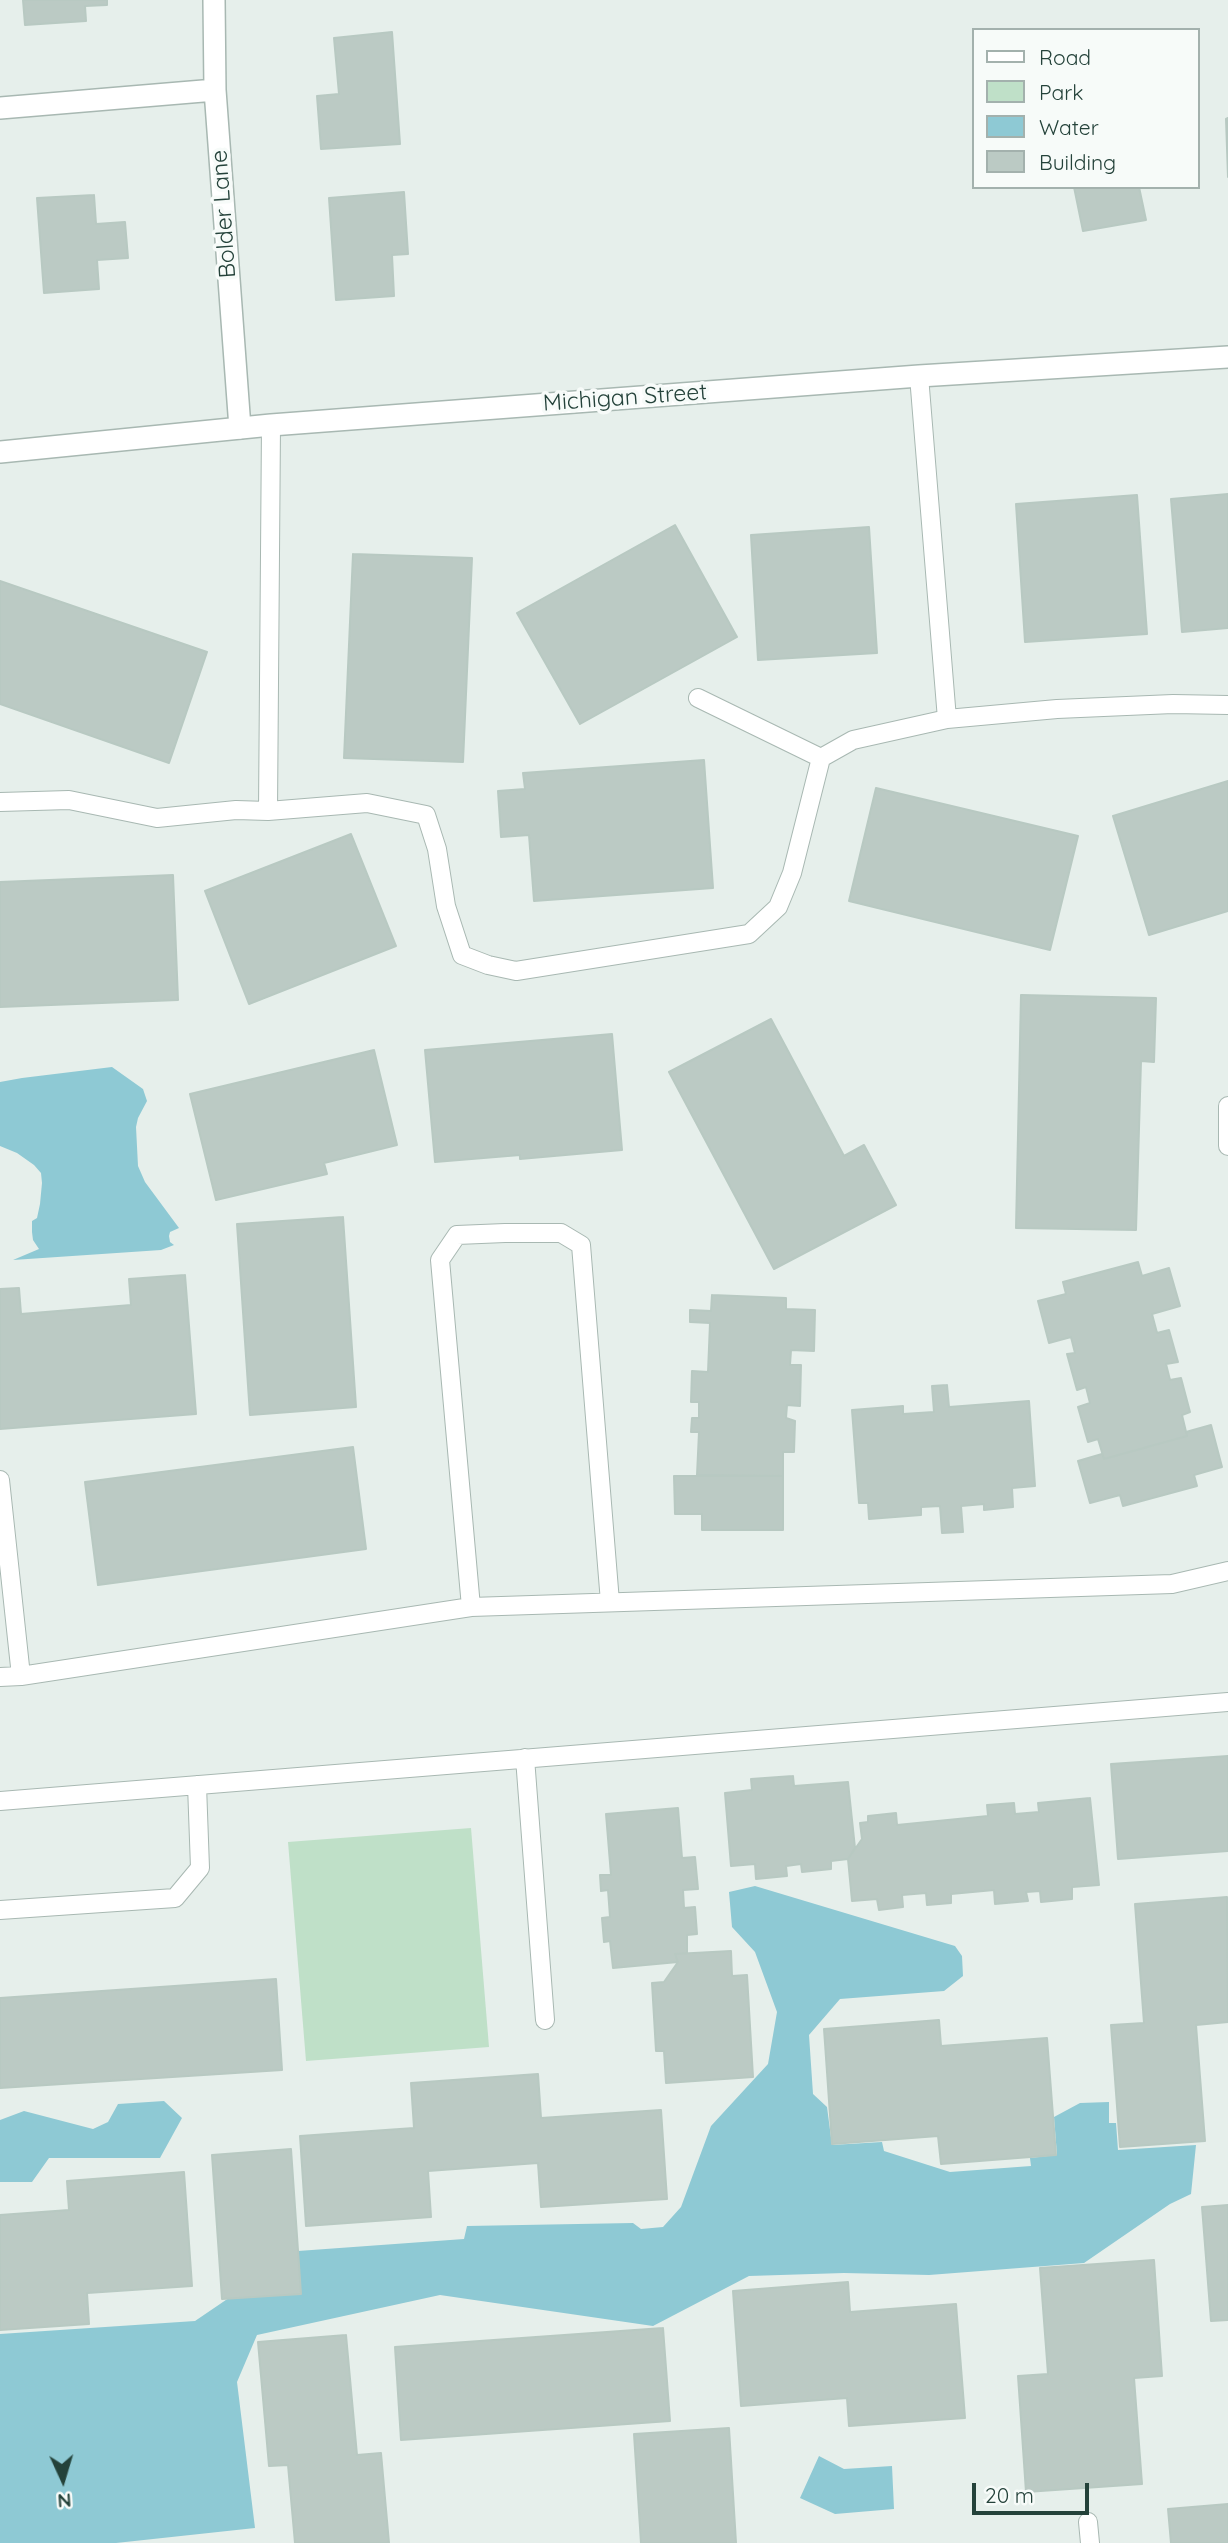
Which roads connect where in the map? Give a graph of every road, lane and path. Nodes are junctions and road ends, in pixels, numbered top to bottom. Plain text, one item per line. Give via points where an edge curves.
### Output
1 (214, 0) edge
2 (215, 90) junction
3 (0, 108) edge
4 (1228, 357) edge
5 (919, 376) junction
6 (271, 425) junction
7 (240, 428) junction
8 (0, 450) edge
9 (698, 698) dead end
10 (1228, 705) edge
11 (947, 719) junction
12 (821, 758) junction
13 (0, 802) edge
14 (268, 811) junction
15 (1228, 1106) edge
16 (1228, 1146) edge
17 (0, 1480) edge
18 (1228, 1570) edge
19 (610, 1602) junction
20 (471, 1607) junction
21 (20, 1676) junction
22 (0, 1677) edge
23 (1228, 1702) edge
24 (526, 1758) junction
25 (197, 1785) junction
26 (0, 1801) edge
27 (0, 1910) edge
28 (545, 2020) dead end
29 (1088, 2522) dead end
30 (1090, 2543) edge

1 - 2 street, Bolder Lane
2 - 3 street
2 - 7 street, Bolder Lane
4 - 5 street, Michigan Street
5 - 6 street, Michigan Street
5 - 11 lane
6 - 7 street, Michigan Street
6 - 14 lane
7 - 8 street, Michigan Street
9 - 12 lane
10 - 11 lane via 1057,709
11 - 12 lane via 853,740
12 - 14 lane via 792,873 778,907 749,934 516,971 462,956 426,815 367,803
13 - 14 lane via 69,800 157,818
15 - 16 lane
17 - 21 lane
18 - 19 lane via 1172,1584
19 - 20 lane
19 - 20 lane via 580,1245 561,1233 505,1233 457,1235 440,1260
20 - 21 lane
21 - 22 lane
23 - 24 lane
24 - 25 lane
24 - 28 lane
25 - 26 lane
25 - 27 lane via 200,1868 175,1898
29 - 30 lane

